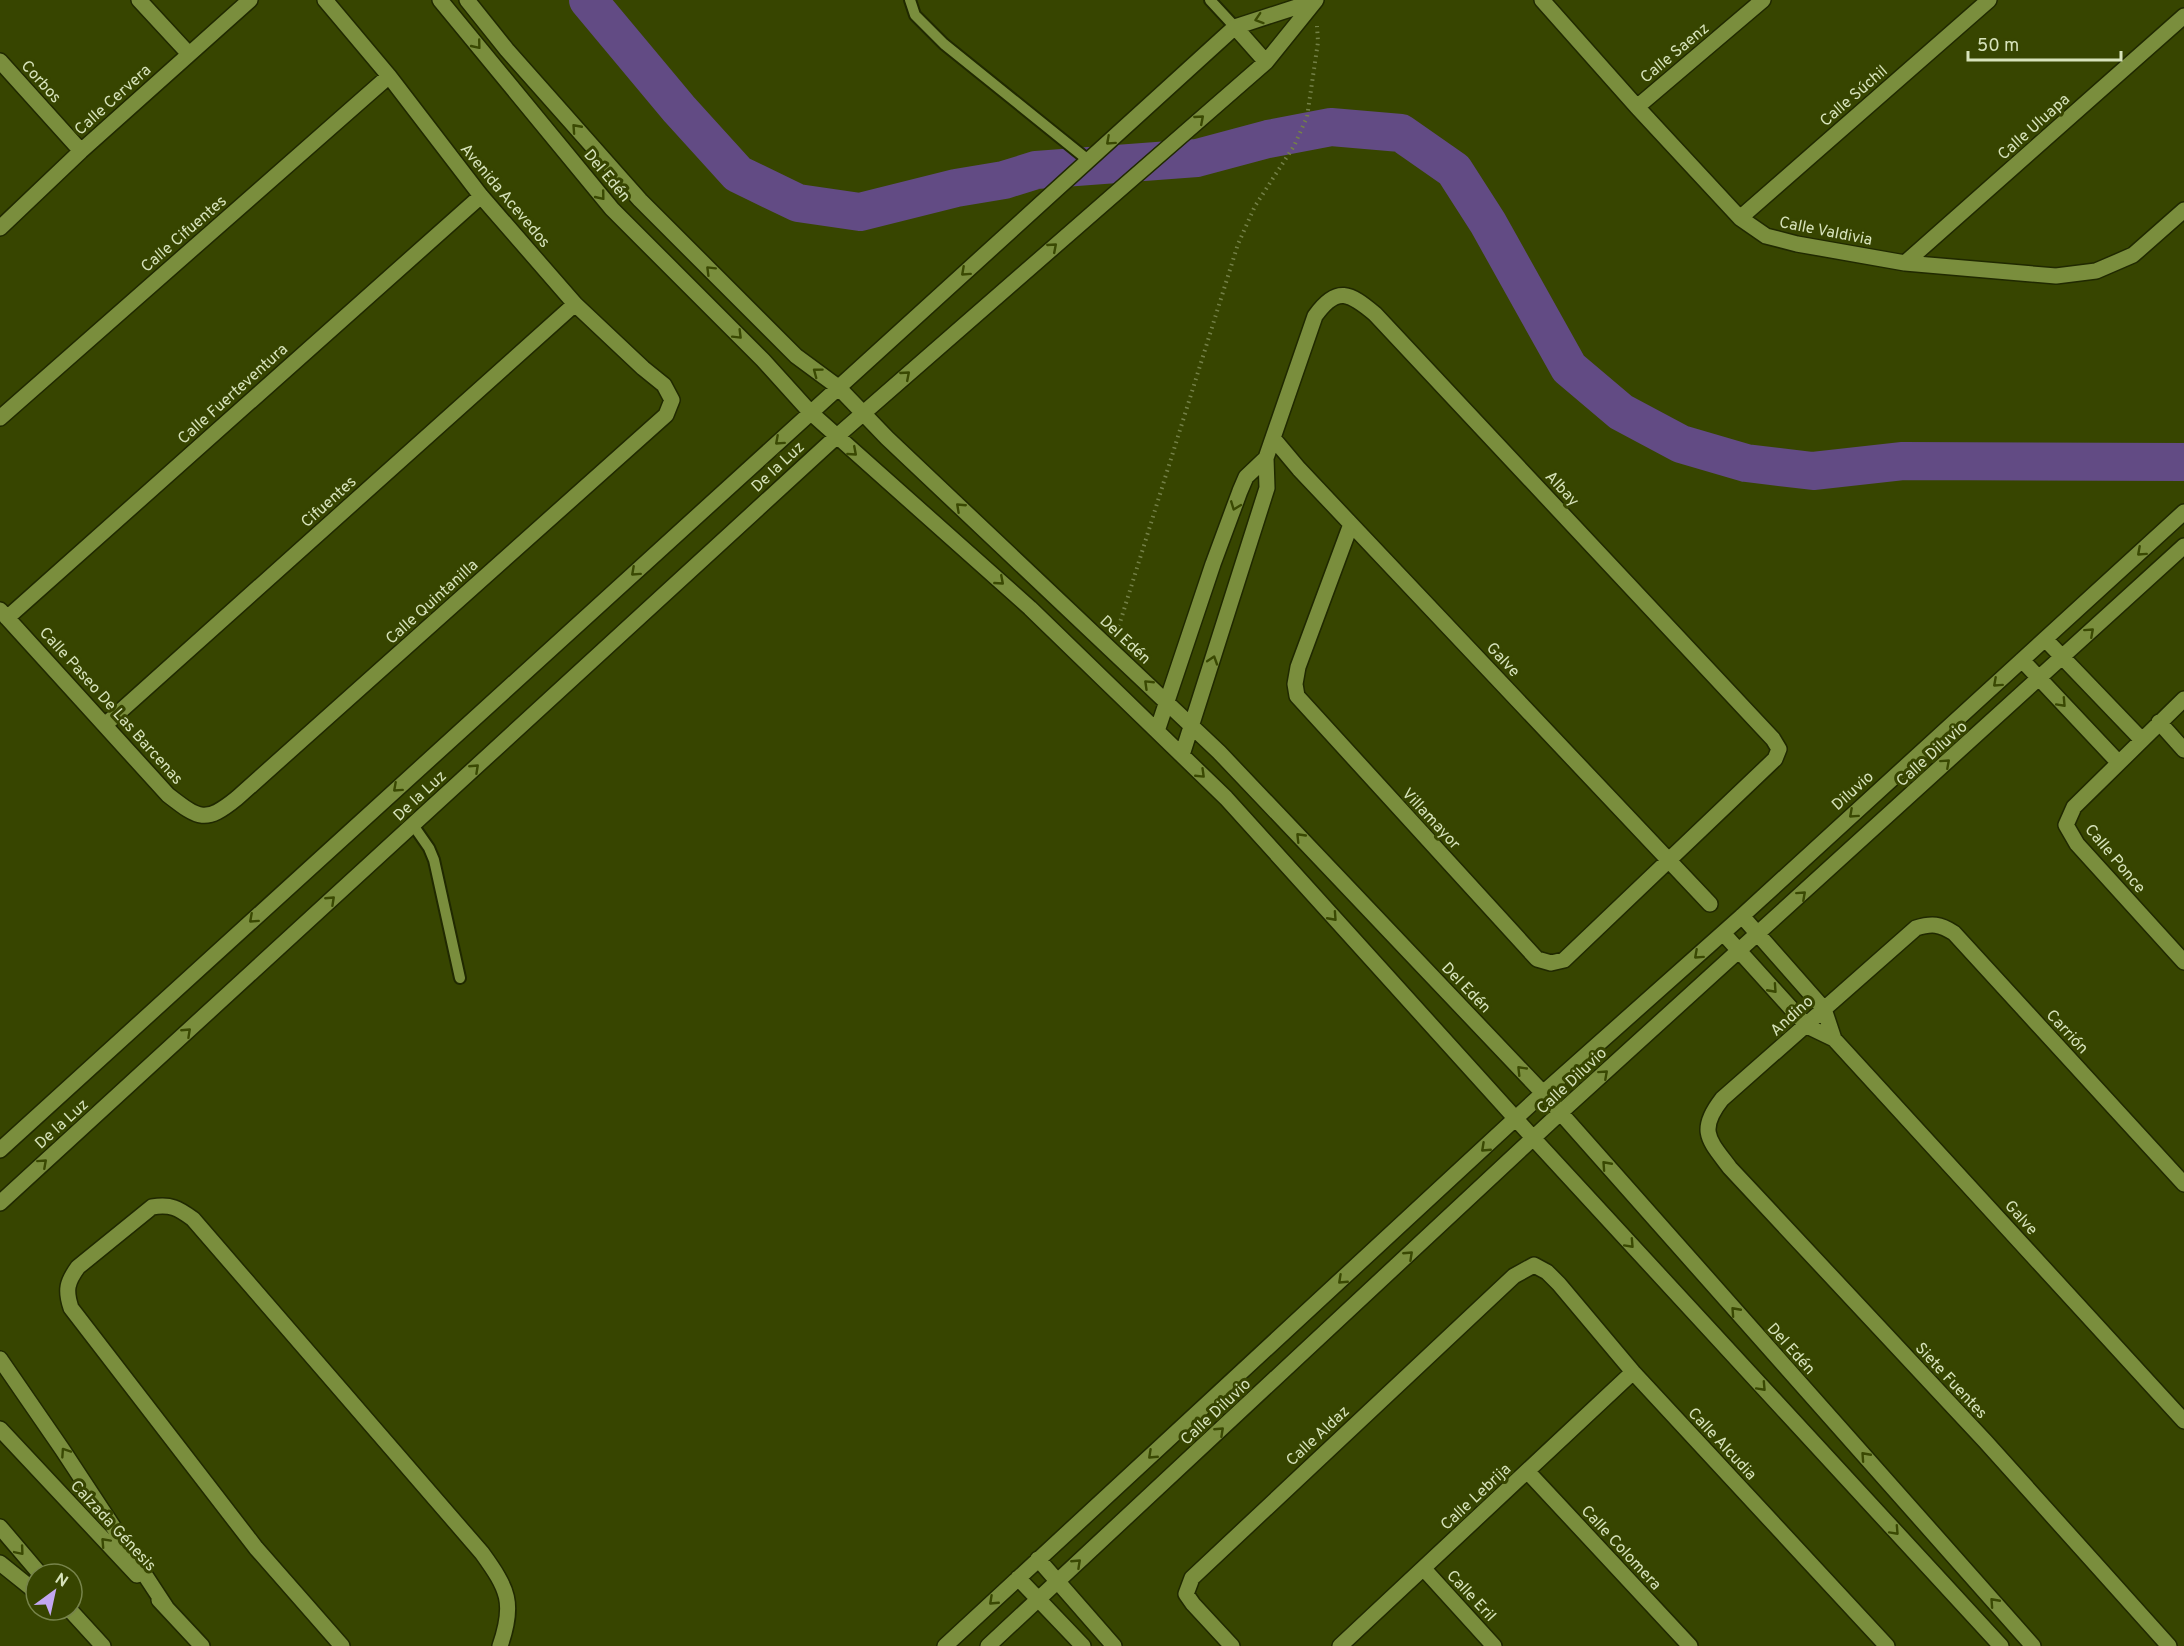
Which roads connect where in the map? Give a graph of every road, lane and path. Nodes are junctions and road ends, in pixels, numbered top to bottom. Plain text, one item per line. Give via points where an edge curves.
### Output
1 (139, 0) edge
2 (250, 0) edge
3 (325, 0) edge
4 (440, 0) edge
5 (467, 0) edge
6 (910, 0) edge
7 (1210, 0) edge
8 (1542, 0) edge
9 (1763, 0) edge
10 (1989, 0) edge
11 (1316, 1) edge
12 (2184, 16) edge
13 (1235, 27) junction
14 (189, 54) junction
15 (0, 61) edge
16 (1266, 62) junction
17 (389, 76) junction
18 (1636, 107) junction
19 (81, 151) junction
20 (1088, 160) junction
21 (481, 196) junction
22 (2184, 210) edge
23 (1740, 218) junction
24 (0, 228) edge
25 (1905, 263) junction
26 (575, 304) junction
27 (838, 387) junction
28 (672, 400) joint
29 (810, 412) junction
30 (862, 413) junction
31 (0, 418) edge
32 (836, 437) junction
33 (1273, 438) junction
34 (1266, 458) junction
35 (2184, 512) edge
36 (1351, 524) junction
37 (2184, 546) edge
38 (4, 614) edge
39 (2045, 639) junction
40 (1111, 649) junction
41 (2063, 657) junction
42 (2022, 660) junction
43 (2038, 678) junction
44 (2184, 699) edge
45 (1166, 702) junction
46 (2159, 722) junction
47 (106, 724) junction
48 (1191, 726) junction
49 (1157, 730) junction
50 (2141, 739) junction
51 (2184, 750) edge
52 (1182, 755) junction
53 (2118, 762) junction
54 (203, 817) joint
55 (413, 825) junction
56 (1674, 855) junction
57 (1710, 904) dead end
58 (1742, 916) junction
59 (1916, 928) joint
60 (1723, 933) junction
61 (1759, 934) junction
62 (1739, 952) junction
63 (2184, 962) edge
64 (460, 978) dead end
65 (1824, 1009) junction
66 (1807, 1026) junction
67 (1834, 1039) junction
68 (1543, 1093) junction
69 (1560, 1113) junction
70 (1517, 1119) junction
71 (1534, 1139) junction
72 (1709, 1139) joint
73 (0, 1150) edge
74 (2184, 1184) edge
75 (0, 1203) edge
76 (1534, 1265) joint
77 (0, 1359) edge
78 (1633, 1372) junction
79 (2184, 1421) edge
80 (0, 1429) edge
81 (1528, 1472) junction
82 (0, 1527) edge
83 (1038, 1559) junction
84 (30, 1562) edge
85 (0, 1563) edge
86 (1424, 1569) junction
87 (1018, 1578) junction
88 (24, 1582) edge
89 (1057, 1582) junction
90 (1038, 1600) junction
91 (166, 1607) junction
92 (77, 1622) edge
93 (81, 1622) edge
94 (88, 1630) junction
95 (103, 1646) edge
96 (202, 1646) edge
97 (342, 1646) edge
98 (501, 1646) edge
99 (945, 1646) edge
100 (988, 1646) edge
101 (1083, 1646) edge
102 (1114, 1646) edge
103 (1232, 1646) edge
104 (1340, 1646) edge
105 (1494, 1646) edge
106 (1690, 1646) edge
107 (1887, 1646) edge
108 (2001, 1646) edge
109 (2033, 1646) edge
110 (2169, 1646) edge

1 - 14 street
2 - 14 street, Calle Cervera
3 - 17 street, Avenida Acevedos
4 -> 29 street, Del Edén via 612,209
27 -> 5 street, Del Edén via 795,356 640,200
6 - 20 lane via 915,15 944,44
7 - 13 lane
8 - 18 street, Calle Valdivia
9 - 18 street, Calle Saenz
10 - 23 street, Calle Súchil
11 -> 13 street
11 - 16 street, De la Luz
11 - 40 path via 1318,42 1307,117 1294,146 1255,206 1238,244
12 - 25 street, Calle Uluapa
13 - 16 street
13 -> 20 street, De la Luz
14 - 19 street, Calle Cervera
15 - 19 street, Corbos
30 -> 16 street, De la Luz
17 - 21 street, Avenida Acevedos
17 - 31 street, Calle Cifuentes
18 - 23 street, Calle Valdivia
19 - 24 street, Calle Cervera
20 -> 27 street, De la Luz
21 - 26 street, Avenida Acevedos
21 - 38 street, Calle Fuerteventura
22 - 25 street, Calle Valdivia via 2133,255 2096,271 2056,276
23 - 25 street, Calle Valdivia via 1766,236
26 - 28 street, Avenida Acevedos via 663,385
26 - 47 street, Cifuentes
27 - 29 street, De la Luz
27 - 30 street, Del Edén
28 - 54 street, Calle Quintanilla via 666,415 246,790 214,815
29 - 32 street
29 -> 73 street, De la Luz
30 - 32 street, De la Luz
40 -> 30 street, Del Edén
32 -> 49 street via 1030,608
55 -> 32 street, De la Luz
33 - 34 street, Albay
33 - 36 street, Galve
33 - 56 street, Albay via 1315,316 1337,295 1359,301 1376,314 1779,749 1775,759
34 -> 45 street, Albay via 1246,477 1240,491
48 -> 34 street, Albay via 1268,488
35 -> 39 street, Diluvio
36 - 56 street, Galve
36 - 56 street, Villamayor via 1298,667 1297,696 1537,959 1551,963 1564,960
41 -> 37 street, Calle Diluvio
38 - 47 street, Calle Paseo De Las Barcenas
39 - 41 street
39 - 42 street, Diluvio
45 -> 40 street, Del Edén
41 - 43 street, Calle Diluvio
41 - 50 street
42 - 43 street
42 -> 58 street, Diluvio
43 -> 53 street
61 -> 43 street, Calle Diluvio
44 - 46 street, Calle Ponce
45 - 48 street, Del Edén
45 - 49 street, Albay
46 - 50 street, Calle Ponce
46 - 51 street
47 - 54 street, Calle Paseo De Las Barcenas via 168,795
48 - 52 street, Albay
68 -> 48 street, Del Edén
49 - 52 street
50 - 53 street, Calle Ponce
52 -> 70 street via 1226,798
53 - 63 street, Calle Ponce via 2074,807 2066,825 2077,844
55 - 64 lane via 435,861
75 -> 55 street, De la Luz
56 - 57 street, Galve
58 - 60 street, Diluvio
58 - 61 street
59 - 65 street, Andino
59 - 74 street, Carrión via 1937,924 1954,933
60 - 62 street
60 -> 68 street, Diluvio
61 - 62 street, Calle Diluvio
61 - 65 street
62 -> 66 street
69 -> 62 street, Calle Diluvio
65 - 66 street, Andino
65 - 67 street
66 - 67 street
66 - 72 street, Andino via 1722,1099 1710,1118
67 - 79 street, Galve
68 - 69 street, Del Edén
68 - 70 street, Diluvio
69 - 71 street, Calle Diluvio
109 -> 69 street, Del Edén
70 - 71 street
70 -> 83 street, Diluvio
89 -> 71 street, Calle Diluvio
71 -> 108 street
72 - 110 street, Siete Fuentes via 1731,1168
76 - 78 street, Calle Alcudia via 1559,1284
76 - 103 street, Calle Aldaz via 1514,1276 1192,1578 1186,1594
91 -> 77 street
78 - 81 street, Calle Lebrija
78 - 107 street, Calle Alcudia
91 -> 80 street, Calzada Génesis
81 - 86 street, Calle Lebrija
81 - 106 street, Calle Colomera
82 -> 84 street
83 - 87 street, Diluvio
83 - 89 street
85 - 88 street
86 - 104 street, Calle Lebrija
86 - 105 street, Calle Eril
87 - 90 street
87 -> 99 street, Diluvio
89 - 90 street, Calle Diluvio
89 - 102 street
90 - 100 street, Calle Diluvio
90 - 101 street
91 - 96 street, Calzada Génesis
92 - 94 street
93 - 94 street
94 - 95 street
97 - 98 street via 256,1548 71,1308 66,1288 70,1277 152,1207 166,1205 193,1219 482,1553 506,1594 509,1610

